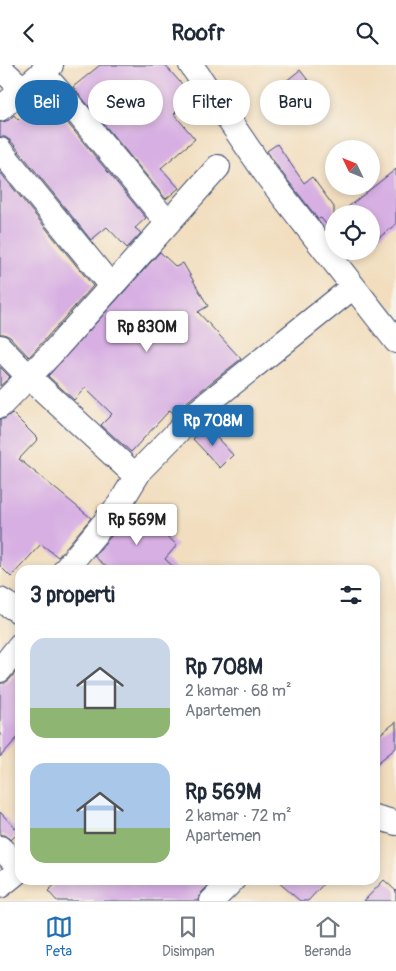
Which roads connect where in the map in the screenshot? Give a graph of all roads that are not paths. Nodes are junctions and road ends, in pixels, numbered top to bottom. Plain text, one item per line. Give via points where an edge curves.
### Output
1 (191, 65) edge
2 (0, 68) edge
3 (46, 69) edge
4 (33, 80) edge
5 (15, 82) edge
6 (15, 96) edge
7 (0, 109) edge
8 (0, 150) edge
9 (218, 167) dead end
10 (168, 223) junction
11 (111, 286) junction
12 (353, 287) junction
13 (396, 341) edge
14 (0, 347) edge
15 (29, 377) junction
16 (0, 406) edge
17 (136, 476) junction
18 (69, 565) edge
19 (0, 600) edge
20 (15, 609) edge
21 (15, 651) edge
22 (0, 670) edge
23 (380, 818) edge
24 (396, 823) edge
25 (0, 848) edge
26 (15, 864) edge
27 (15, 873) edge
28 (228, 885) edge
29 (0, 886) edge
30 (212, 901) edge

1 - 12 street via 268,177
2 - 5 street
3 - 4 street
3 - 10 street via 79,115
6 - 7 street
8 - 11 street
9 - 10 street
10 - 11 street
11 - 15 street
12 - 13 street
12 - 17 street via 198,411
14 - 15 street
15 - 16 street
15 - 17 street
17 - 18 street via 119,505
19 - 20 street
21 - 22 street
23 - 24 street
25 - 26 street
27 - 29 street
28 - 30 street

